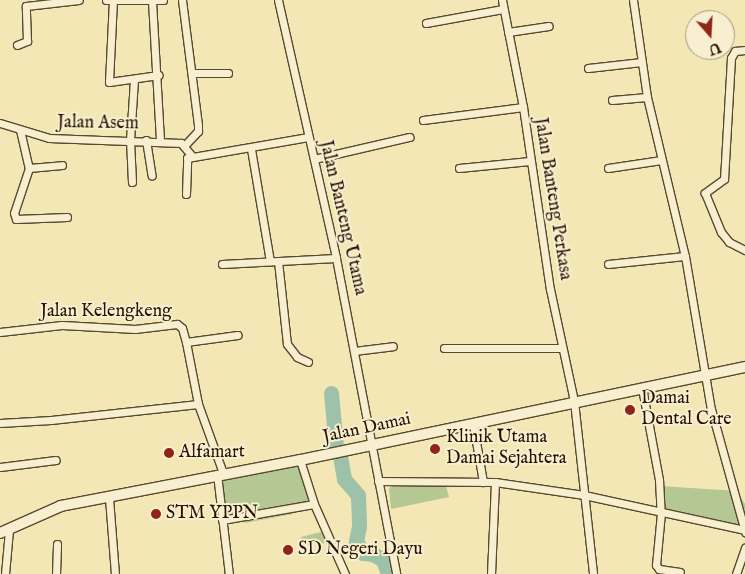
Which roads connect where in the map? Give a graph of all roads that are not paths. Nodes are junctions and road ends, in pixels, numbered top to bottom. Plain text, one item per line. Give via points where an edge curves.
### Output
1 (79, 0) edge
2 (106, 0) edge
3 (113, 0) edge
4 (163, 0) edge
5 (182, 0) edge
6 (278, 0) edge
7 (502, 0) edge
8 (633, 0) edge
9 (152, 2) junction
10 (44, 3) edge
11 (503, 9) junction
12 (426, 23) dead end
13 (549, 26) dead end
14 (508, 32) junction
15 (17, 45) dead end
16 (745, 50) edge
17 (642, 62) junction
18 (588, 68) dead end
19 (192, 73) junction
20 (228, 73) dead end
21 (159, 75) junction
22 (134, 78) junction
23 (647, 97) junction
24 (612, 100) dead end
25 (522, 107) junction
26 (423, 120) dead end
27 (3, 124) edge
28 (18, 129) junction
29 (409, 137) dead end
30 (308, 138) junction
31 (130, 140) junction
32 (146, 140) junction
33 (160, 140) junction
34 (185, 145) junction
35 (251, 149) junction
36 (192, 156) junction
37 (314, 159) junction
38 (661, 160) junction
39 (530, 161) junction
40 (62, 165) dead end
41 (29, 168) junction
42 (459, 168) dead end
43 (608, 168) dead end
44 (152, 176) dead end
45 (132, 182) dead end
46 (186, 194) dead end
47 (67, 217) dead end
48 (745, 250) edge
49 (685, 256) junction
50 (336, 258) junction
51 (274, 261) junction
52 (222, 264) dead end
53 (608, 264) dead end
54 (0, 332) edge
55 (238, 335) dead end
56 (186, 342) junction
57 (393, 346) dead end
58 (444, 348) dead end
59 (562, 348) junction
60 (354, 351) junction
61 (308, 362) dead end
62 (745, 367) edge
63 (705, 375) junction
64 (642, 388) junction
65 (574, 401) junction
66 (198, 404) junction
67 (0, 422) edge
68 (474, 424) junction
69 (372, 443) junction
70 (56, 460) dead end
71 (300, 460) junction
72 (0, 467) edge
73 (220, 473) junction
74 (378, 481) junction
75 (483, 482) junction
76 (495, 482) junction
77 (584, 495) junction
78 (109, 498) junction
79 (314, 504) junction
80 (661, 513) junction
81 (222, 520) junction
82 (4, 531) edge
83 (745, 531) edge
84 (57, 544) dead end
85 (745, 548) edge
86 (680, 572) dead end
87 (5, 574) edge
88 (56, 574) edge
89 (115, 574) edge
90 (229, 574) edge
91 (346, 574) edge
92 (396, 574) edge
93 (491, 574) edge
94 (592, 574) edge
95 (736, 574) edge

1 - 10 street
2 - 3 street
3 - 9 street
3 - 22 street via 108,82
4 - 9 street
5 - 19 street
6 - 30 street, Jalan Banteng Utama
7 - 11 street, Jalan Banteng Perkasa
8 - 17 street
9 - 21 street
10 - 15 street via 26,6 27,41
11 - 12 street
11 - 14 street, Jalan Banteng Perkasa
13 - 14 street
14 - 25 street, Jalan Banteng Perkasa
16 - 48 street via 735,51 731,58 724,179 707,188 705,193 721,232 729,242
17 - 18 street
17 - 23 street
19 - 20 street
19 - 34 street via 198,131
21 - 22 street
21 - 33 street
22 - 31 street
23 - 24 street
23 - 38 street
25 - 26 street
25 - 39 street, Jalan Banteng Perkasa
27 - 28 street, Jalan Asem
28 - 31 street, Jalan Asem via 49,138
28 - 41 street
29 - 37 street
30 - 35 street
30 - 37 street, Jalan Banteng Utama
31 - 32 street, Jalan Asem
31 - 45 street
32 - 33 street, Jalan Asem
32 - 44 street
33 - 34 street, Jalan Asem
34 - 36 street
35 - 36 street
35 - 51 street
36 - 46 street via 184,164
37 - 50 street, Jalan Banteng Utama
38 - 43 street
38 - 49 street
39 - 42 street
39 - 59 street, Jalan Banteng Perkasa
40 - 41 street
41 - 47 street via 14,214 16,219
49 - 53 street
49 - 63 street
50 - 51 street
50 - 60 street, Jalan Banteng Utama
51 - 52 street
51 - 61 street via 287,344 297,357
54 - 56 street, Jalan Kelengkeng via 62,325 136,330 177,324 182,328
55 - 56 street
56 - 66 street, Jalan Kelengkeng
57 - 60 street
58 - 59 street
59 - 65 street, Jalan Banteng Perkasa
60 - 69 street, Jalan Banteng Utama
62 - 63 main road, Jalan Damai
63 - 64 main road, Jalan Damai
63 - 83 street via 719,444
64 - 65 main road, Jalan Damai
64 - 80 street via 655,456
65 - 68 main road, Jalan Damai
65 - 77 street, Jalan Banteng Perkasa
66 - 67 street via 50,420
66 - 73 street, Jalan Kelengkeng
68 - 69 main road, Jalan Damai
68 - 75 street
69 - 71 main road, Jalan Damai
69 - 74 street, Jalan Banteng Utama
70 - 72 street
71 - 73 main road, Jalan Damai
71 - 79 street
73 - 78 main road, Jalan Damai
73 - 81 street, Jalan Kelengkeng
74 - 75 street
74 - 92 street, Jalan Banteng Utama
75 - 76 street
76 - 77 street
76 - 93 street
77 - 80 street
77 - 94 street, Jalan Banteng Perkasa
78 - 82 main road, Jalan Damai via 61,506
78 - 89 street
79 - 81 street
79 - 91 street
80 - 83 street
80 - 86 street via 656,565 658,569
81 - 90 street, Jalan Kelengkeng
82 - 87 street
84 - 88 street
85 - 95 street

